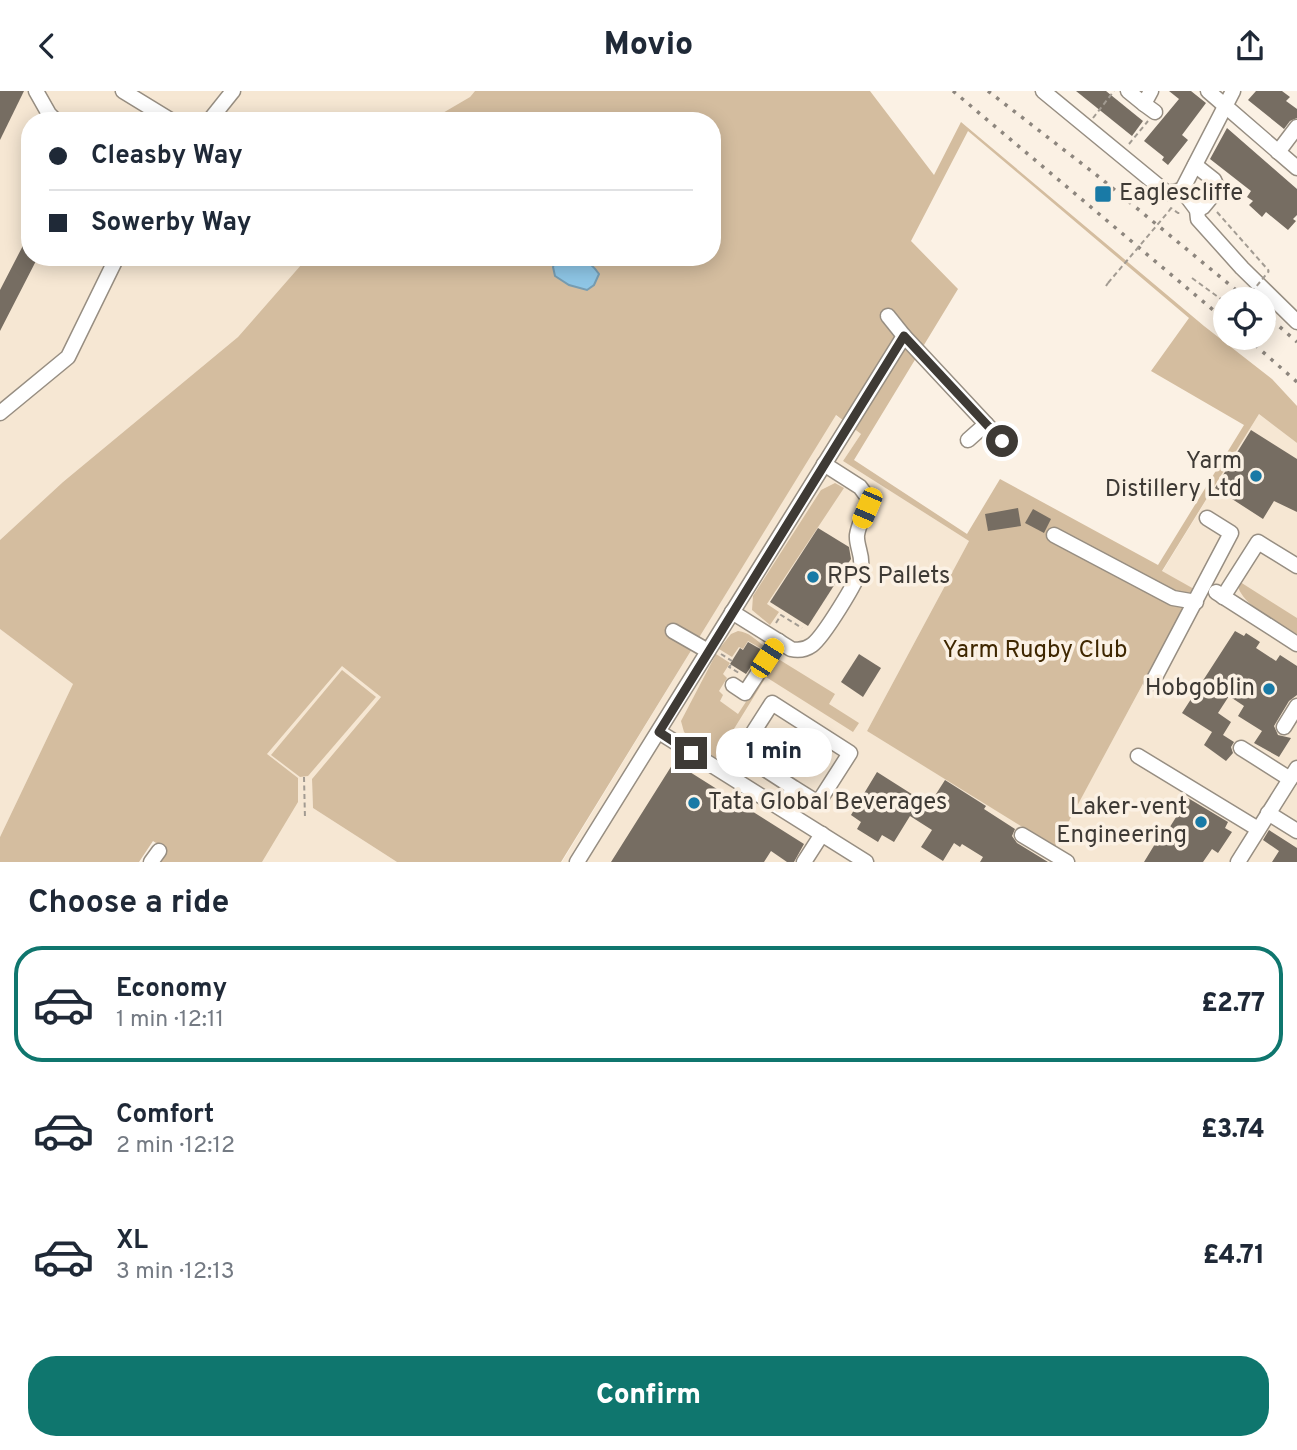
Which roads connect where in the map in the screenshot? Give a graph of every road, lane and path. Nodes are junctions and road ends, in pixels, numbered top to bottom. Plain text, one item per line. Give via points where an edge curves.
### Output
1 (36, 91) edge
2 (123, 91) edge
3 (233, 91) edge
4 (1114, 91) edge
5 (1129, 91) edge
6 (1208, 91) edge
7 (1233, 91) edge
8 (1049, 93) edge
9 (1150, 102) edge
10 (1226, 106) junction
11 (48, 112) edge
12 (157, 112) edge
13 (216, 112) edge
14 (1086, 126) junction
15 (1297, 127) edge
16 (1278, 152) junction
17 (1121, 155) junction
18 (1195, 165) junction
19 (1297, 168) edge
20 (1182, 191) junction
21 (1197, 210) junction
22 (1217, 212) dead end
23 (1178, 213) dead end
24 (113, 266) edge
25 (1192, 278) dead end
26 (1107, 285) dead end
27 (1256, 287) edge
28 (1213, 293) edge
29 (888, 316) dead end
30 (1297, 322) edge
31 (904, 336) junction
32 (0, 413) edge
33 (986, 424) junction
34 (968, 440) dead end
35 (1002, 441) dead end
36 (824, 464) junction
37 (1207, 517) dead end
38 (1054, 535) dead end
39 (1297, 566) edge
40 (1205, 585) junction
41 (1223, 597) junction
42 (1196, 602) junction
43 (732, 612) junction
44 (802, 628) dead end
45 (673, 631) dead end
46 (774, 638) junction
47 (1297, 644) edge
48 (712, 651) junction
49 (732, 661) dead end
50 (1152, 683) dead end
51 (733, 685) dead end
52 (1297, 706) edge
53 (1284, 727) dead end
54 (659, 732) junction
55 (1241, 748) dead end
56 (1138, 756) dead end
57 (1294, 774) edge
58 (304, 777) dead end
59 (794, 788) junction
60 (781, 808) junction
61 (1268, 813) junction
62 (305, 819) dead end
63 (1258, 829) junction
64 (1297, 831) edge
65 (822, 834) junction
66 (1022, 835) dead end
67 (576, 862) edge
68 (804, 862) edge
69 (866, 862) edge
70 (1067, 862) edge
71 (1238, 862) edge

1 - 11 street
2 - 12 street
3 - 13 street
4 - 14 path
5 - 9 street
6 - 10 street
7 - 10 street
8 - 14 street
9 - 17 path
10 - 16 street
10 - 18 street
14 - 17 street
15 - 16 street
16 - 19 street
17 - 20 street via 1167,193
18 - 20 street
18 - 21 street via 1218,189
20 - 21 street
21 - 30 street via 1198,219
22 - 27 path, bridge via 1269,271
23 - 26 path, bridge via 1171,208
24 - 32 street via 68,356
25 - 28 path
29 - 31 street
31 - 33 street
31 - 36 street
33 - 34 street
33 - 35 street
36 - 43 street
36 - 46 street via 866,492 867,508 857,537 861,568 819,639 800,651
37 - 40 street via 1231,533
38 - 42 street via 1173,598
39 - 41 street via 1258,542
40 - 41 street
40 - 42 street
41 - 47 street
42 - 50 street
43 - 46 street
43 - 48 street
44 - 46 path via 781,615
45 - 48 street
46 - 51 street via 745,693
48 - 49 path
48 - 54 street
52 - 53 street
54 - 60 street
54 - 67 street
55 - 57 street
56 - 63 street
57 - 61 street
58 - 62 path
59 - 59 street via 740,753 772,703 850,753 818,803
59 - 60 street
60 - 65 street
61 - 63 street
61 - 64 street
63 - 71 street
65 - 68 street
65 - 69 street
66 - 70 street

